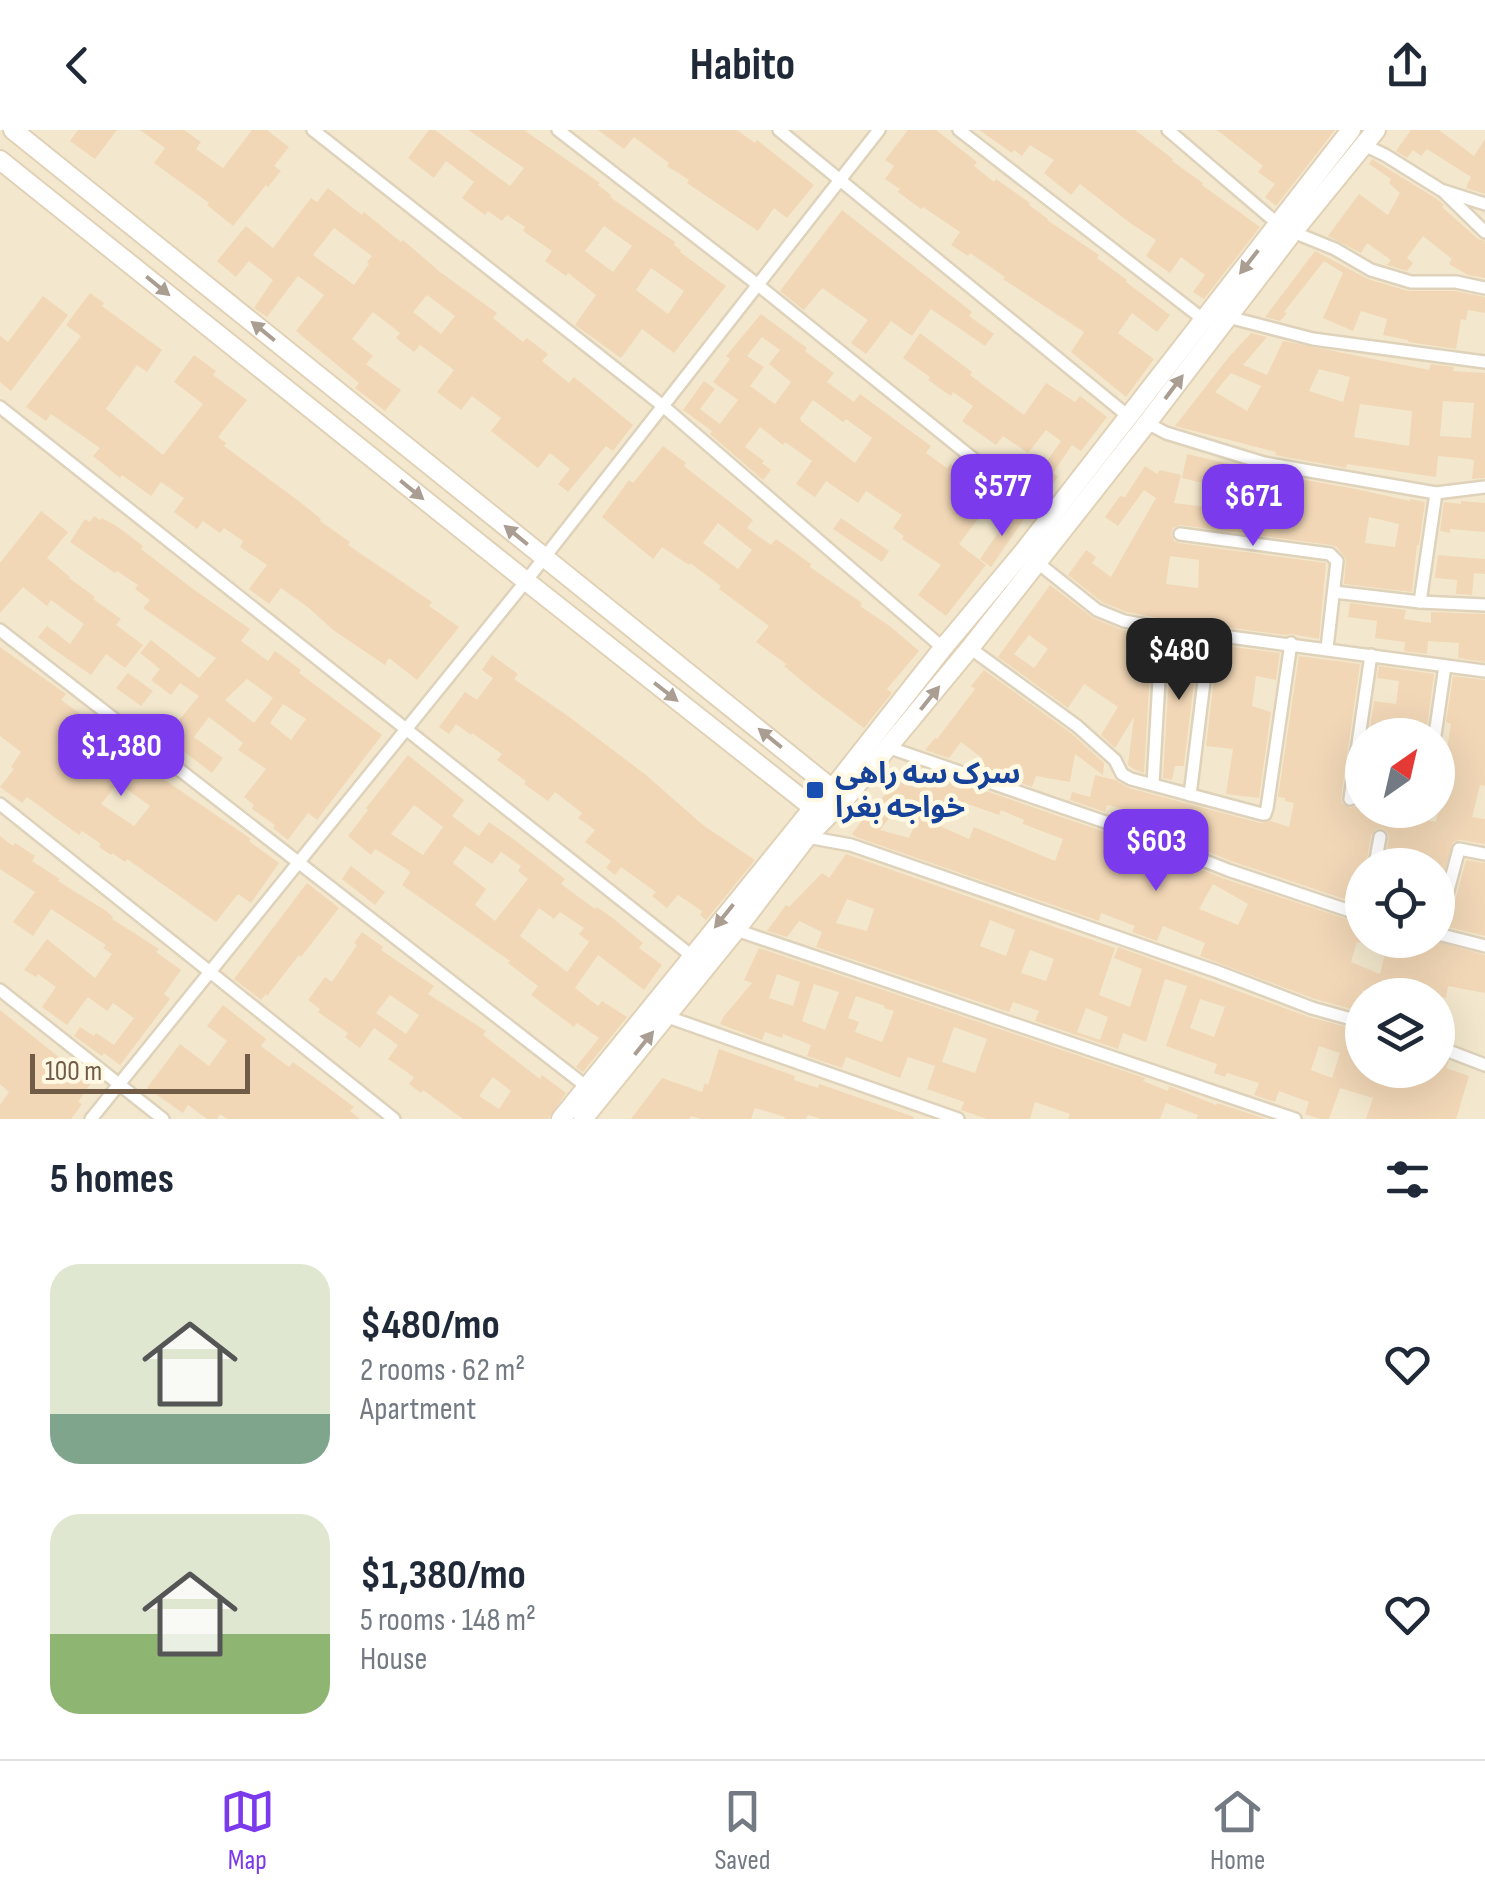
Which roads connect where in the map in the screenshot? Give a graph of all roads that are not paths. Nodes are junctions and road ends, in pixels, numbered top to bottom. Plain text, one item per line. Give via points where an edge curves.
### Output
1 (13, 130) edge
2 (314, 130) edge
3 (558, 130) edge
4 (779, 130) edge
5 (879, 130) edge
6 (959, 130) edge
7 (1168, 130) edge
8 (1364, 135) edge
9 (0, 160) edge
10 (841, 180) junction
11 (81, 184) junction
12 (1441, 190) junction
13 (1485, 204) edge
14 (62, 209) junction
15 (126, 221) junction
16 (1286, 228) junction
17 (1485, 232) edge
18 (108, 246) junction
19 (758, 286) junction
20 (1485, 288) edge
21 (1228, 318) junction
22 (1204, 320) junction
23 (1485, 362) edge
24 (0, 406) edge
25 (663, 406) junction
26 (1128, 416) junction
27 (1147, 423) junction
28 (1485, 487) edge
29 (1436, 493) junction
30 (1048, 519) junction
31 (1180, 534) dead end
32 (544, 558) junction
33 (1038, 562) junction
34 (526, 581) junction
35 (1334, 592) junction
36 (1420, 602) junction
37 (1485, 605) edge
38 (1162, 628) junction
39 (0, 630) edge
40 (1210, 634) junction
41 (1291, 644) junction
42 (943, 648) junction
43 (970, 648) junction
44 (1327, 648) junction
45 (1371, 655) junction
46 (1446, 666) junction
47 (1485, 671) edge
48 (1362, 718) edge
49 (1438, 718) edge
50 (407, 728) junction
51 (890, 748) junction
52 (1153, 784) junction
53 (839, 794) junction
54 (1190, 795) junction
55 (0, 804) edge
56 (820, 812) junction
57 (807, 837) junction
58 (1380, 837) dead end
59 (1378, 848) edge
60 (1485, 854) edge
61 (299, 862) junction
62 (1455, 865) edge
63 (1345, 910) edge
64 (736, 930) junction
65 (1455, 936) edge
66 (1485, 946) edge
67 (692, 956) junction
68 (211, 971) junction
69 (0, 990) edge
70 (665, 1016) junction
71 (1345, 1017) edge
72 (1455, 1054) edge
73 (1485, 1065) edge
74 (120, 1084) junction
75 (587, 1087) junction
76 (91, 1119) edge
77 (163, 1119) edge
78 (394, 1119) edge
79 (561, 1119) edge
80 (583, 1119) edge
81 (958, 1119) edge
82 (1295, 1119) edge

1 - 11 main road
2 - 25 street
3 - 19 street
4 - 10 street
5 - 10 street
6 - 22 street
7 - 16 street
8 - 12 street
8 - 16 main road
9 - 14 main road
10 - 19 street
10 - 26 street
11 - 14 main road
11 - 15 main road
12 - 13 street
12 - 17 street
14 - 18 main road
15 - 18 main road
32 -> 15 main road
16 - 20 street via 1371,270 1411,282
16 - 21 main road
16 -> 22 main road
18 -> 34 main road
19 - 25 street
19 - 30 street
21 - 23 street via 1313,339
27 -> 21 main road
22 - 26 main road
24 - 50 street
25 - 32 street
25 - 42 street
26 - 30 main road
27 - 29 street via 1264,463
27 - 33 main road
28 - 29 street
29 - 36 street
30 - 42 main road
31 - 35 street via 1330,554 1337,562
32 - 34 street
53 -> 32 main road
33 - 38 street via 1097,610
33 - 43 main road
34 - 50 street
34 -> 56 main road
35 - 36 street
35 - 44 street
36 - 37 street
38 - 40 street
38 - 52 street
39 - 61 street
40 - 41 street
40 - 54 street
41 - 44 street
41 - 54 street via 1265,814
42 - 53 main road
51 -> 43 main road
43 - 52 street via 1076,726 1122,774
44 - 45 street
45 - 46 street
45 - 48 street
46 - 47 street
46 - 49 street
50 - 61 street
50 - 67 street
51 - 53 main road
51 - 63 street
52 - 54 street
53 - 56 main road
55 - 68 street
56 - 57 main road
56 -> 67 main road
57 - 64 main road
57 - 71 street via 851,846
58 - 59 street
60 - 62 street via 1459,849
61 - 68 street
61 - 75 street
64 - 70 main road
64 - 82 street
65 - 66 street
67 - 75 main road
68 - 74 street
68 - 78 street
69 - 74 street
80 -> 70 main road
70 - 81 street
72 - 73 street
74 - 76 street
74 - 77 street
75 - 79 main road

